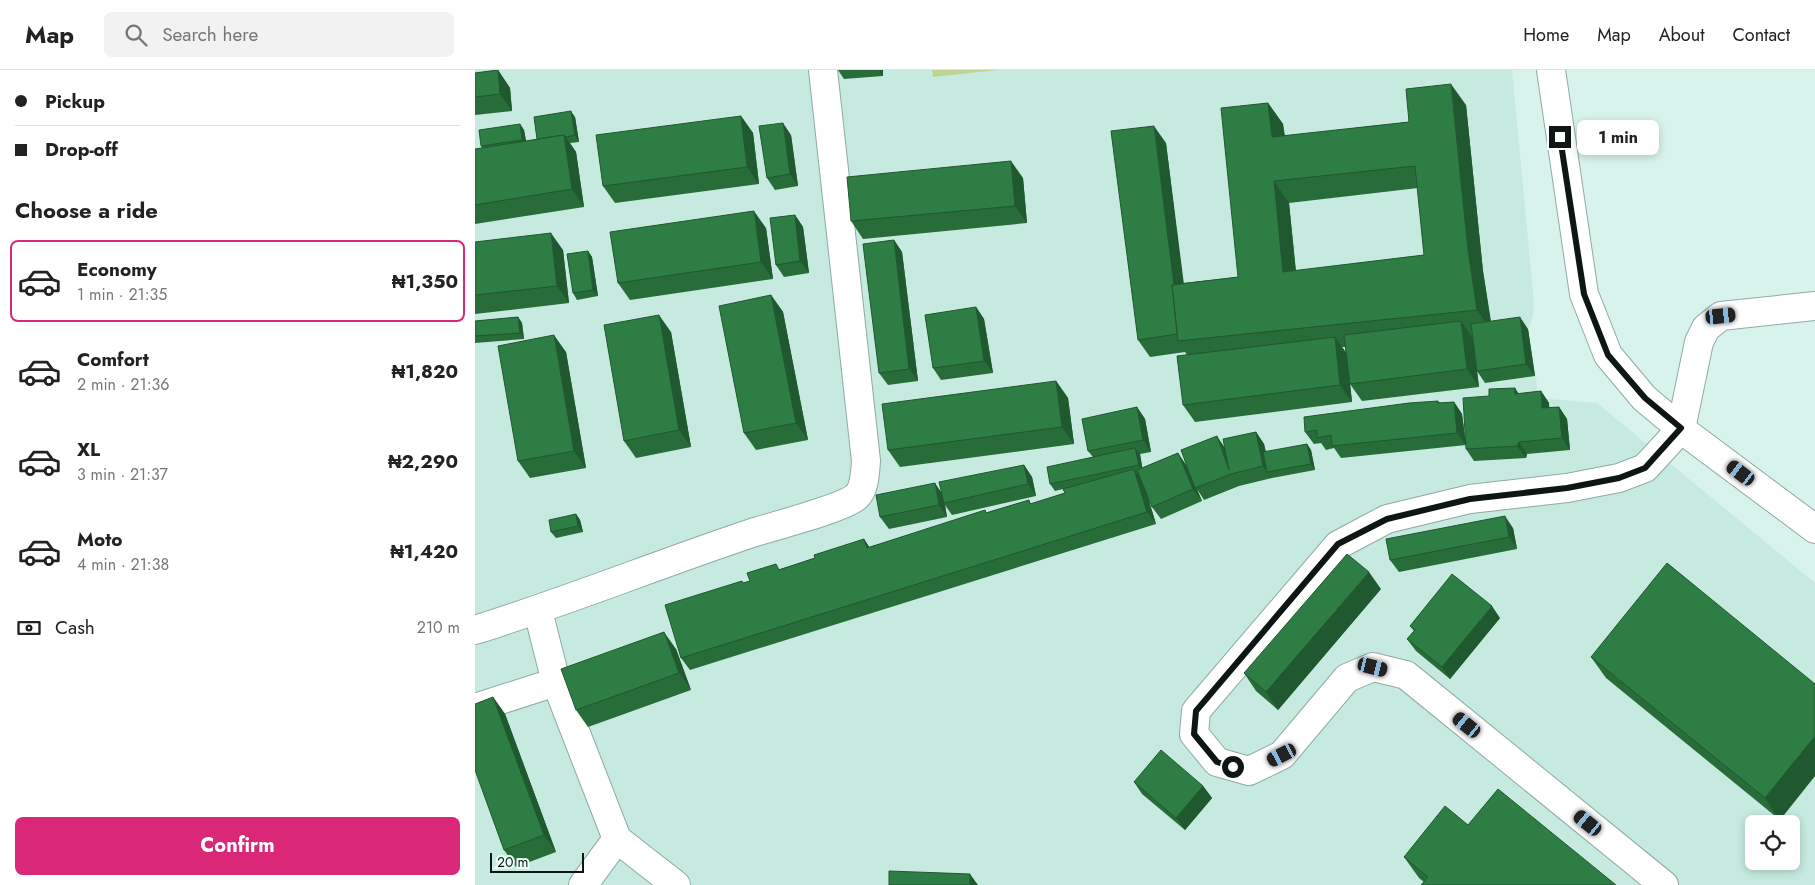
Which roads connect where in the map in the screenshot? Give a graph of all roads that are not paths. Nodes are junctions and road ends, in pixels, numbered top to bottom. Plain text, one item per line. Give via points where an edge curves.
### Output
1 (823, 70) edge
2 (1551, 70) edge
3 (1815, 306) edge
4 (1681, 428) junction
5 (1815, 529) edge
6 (538, 611) junction
7 (475, 630) edge
8 (556, 682) junction
9 (475, 708) edge
10 (617, 839) junction
11 (583, 885) edge
12 (676, 885) edge
13 (1664, 885) edge

1 - 6 street via 866,461 864,483 857,496 840,505 735,539
2 - 4 street via 1584,294 1608,355 1645,398
3 - 4 street via 1721,316 1706,328 1699,342
4 - 5 street
4 - 13 street via 1645,468 1619,478 1567,488 1470,499 1387,519 1338,544 1196,711 1194,734 1217,762 1249,771 1282,755 1347,678 1373,667 1406,675
6 - 7 street
6 - 8 street
8 - 9 street
8 - 10 street
10 - 11 street
10 - 12 street

